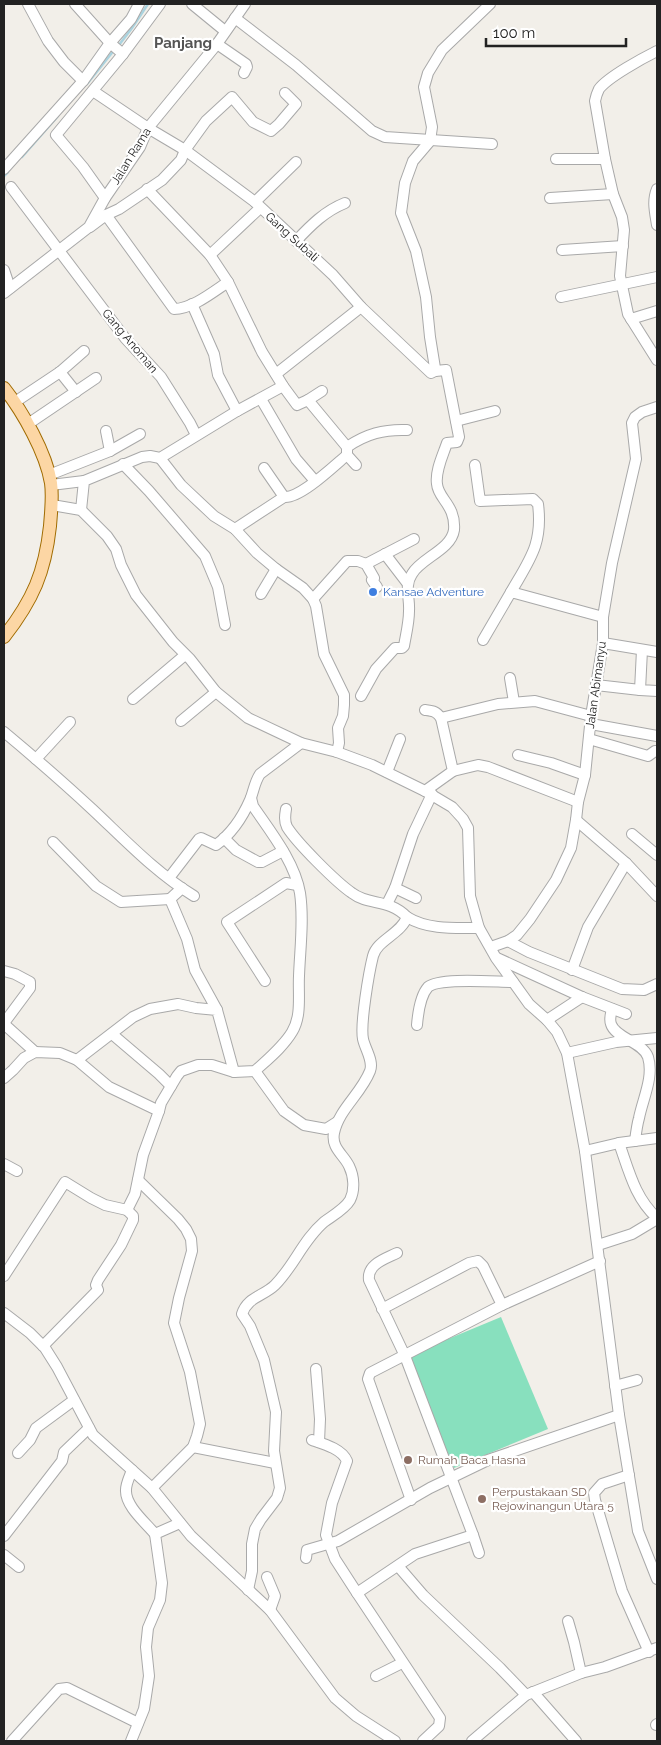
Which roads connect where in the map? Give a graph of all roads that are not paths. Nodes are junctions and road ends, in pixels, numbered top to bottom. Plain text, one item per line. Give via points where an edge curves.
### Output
1 (28, 4) edge
2 (75, 4) edge
3 (140, 4) edge
4 (160, 4) edge
5 (192, 4) edge
6 (245, 4) edge
7 (490, 4) edge
8 (236, 18) junction
9 (226, 31) junction
10 (217, 44) junction
11 (116, 48) junction
12 (657, 51) edge
13 (244, 73) dead end
14 (83, 82) junction
15 (93, 91) junction
16 (285, 93) dead end
17 (148, 128) junction
18 (430, 141) junction
19 (492, 144) dead end
20 (185, 150) junction
21 (556, 159) dead end
22 (605, 159) junction
23 (296, 162) dead end
24 (4, 169) edge
25 (11, 187) dead end
26 (147, 189) junction
27 (657, 189) edge
28 (613, 194) junction
29 (105, 198) junction
30 (550, 198) dead end
31 (345, 203) dead end
32 (257, 205) junction
33 (106, 215) junction
34 (657, 225) edge
35 (89, 227) junction
36 (296, 240) junction
37 (622, 246) junction
38 (59, 249) junction
39 (562, 250) dead end
40 (210, 255) junction
41 (4, 270) edge
42 (657, 277) edge
43 (228, 282) junction
44 (621, 283) junction
45 (7, 290) edge
46 (561, 298) dead end
47 (192, 304) junction
48 (362, 307) junction
49 (657, 311) edge
50 (631, 319) junction
51 (84, 352) dead end
52 (657, 360) edge
53 (435, 371) junction
54 (60, 372) junction
55 (276, 374) junction
56 (96, 378) dead end
57 (283, 386) junction
58 (4, 388) edge
59 (322, 390) dead end
60 (76, 392) junction
61 (261, 399) junction
62 (308, 400) junction
63 (15, 402) junction
64 (657, 407) edge
65 (237, 411) junction
66 (495, 411) dead end
67 (456, 421) junction
68 (28, 424) junction
69 (407, 430) dead end
70 (106, 431) dead end
71 (140, 434) dead end
72 (196, 435) junction
73 (110, 451) junction
74 (347, 451) junction
75 (160, 458) junction
76 (123, 464) junction
77 (356, 465) dead end
78 (476, 465) dead end
79 (264, 468) dead end
80 (50, 480) junction
81 (84, 480) junction
82 (315, 481) junction
83 (284, 497) junction
84 (55, 505) junction
85 (80, 510) junction
86 (234, 529) junction
87 (414, 539) dead end
88 (385, 554) junction
89 (366, 564) junction
90 (276, 569) junction
91 (408, 584) junction
92 (376, 587) dead end
93 (511, 592) junction
94 (261, 594) dead end
95 (313, 599) junction
96 (603, 617) junction
97 (225, 625) dead end
98 (4, 637) edge
99 (483, 640) dead end
100 (603, 643) junction
101 (642, 650) junction
102 (657, 652) edge
103 (185, 655) junction
104 (510, 678) dead end
105 (596, 685) junction
106 (640, 690) junction
107 (657, 691) edge
108 (216, 692) junction
109 (361, 696) dead end
110 (133, 700) dead end
111 (514, 702) junction
112 (424, 710) dead end
113 (441, 718) junction
114 (591, 720) junction
115 (180, 721) dead end
116 (70, 722) dead end
117 (4, 732) edge
118 (657, 736) edge
119 (400, 739) dead end
120 (589, 739) junction
121 (302, 742) junction
122 (657, 751) edge
123 (337, 752) junction
124 (518, 756) dead end
125 (36, 760) junction
126 (380, 769) junction
127 (453, 771) junction
128 (585, 775) junction
129 (429, 792) junction
130 (251, 798) junction
131 (578, 802) junction
132 (286, 808) dead end
133 (576, 820) junction
134 (632, 834) dead end
135 (224, 838) junction
136 (53, 842) dead end
137 (283, 851) junction
138 (657, 855) edge
139 (626, 862) junction
140 (169, 878) junction
141 (297, 885) junction
142 (182, 888) junction
143 (395, 888) junction
144 (194, 896) dead end
145 (657, 896) edge
146 (416, 898) dead end
147 (170, 899) junction
148 (387, 904) junction
149 (408, 917) junction
150 (479, 928) junction
151 (508, 942) junction
152 (491, 947) junction
153 (496, 958) junction
154 (572, 970) junction
155 (4, 971) edge
156 (265, 981) dead end
157 (513, 982) junction
158 (657, 984) edge
159 (582, 997) junction
160 (612, 1009) junction
161 (217, 1010) junction
162 (626, 1014) dead end
163 (548, 1020) junction
164 (4, 1023) edge
165 (417, 1025) dead end
166 (112, 1034) junction
167 (657, 1038) edge
168 (632, 1042) junction
169 (35, 1052) junction
170 (567, 1053) junction
171 (78, 1060) junction
172 (255, 1071) junction
173 (234, 1072) junction
174 (4, 1078) edge
175 (171, 1086) junction
176 (159, 1112) junction
177 (337, 1122) junction
178 (657, 1138) edge
179 (635, 1140) junction
180 (619, 1143) junction
181 (585, 1151) junction
182 (4, 1164) edge
183 (17, 1171) dead end
184 (138, 1180) junction
185 (127, 1210) junction
186 (657, 1218) edge
187 (598, 1246) junction
188 (397, 1253) dead end
189 (600, 1260) junction
190 (4, 1276) edge
191 (502, 1305) junction
192 (382, 1309) junction
193 (4, 1313) edge
194 (43, 1346) junction
195 (405, 1356) junction
196 (316, 1369) dead end
197 (637, 1380) dead end
198 (615, 1386) junction
199 (74, 1400) junction
200 (619, 1415) junction
201 (89, 1428) junction
202 (193, 1447) junction
203 (18, 1453) dead end
204 (275, 1463) junction
205 (132, 1470) junction
206 (629, 1476) junction
207 (452, 1478) junction
208 (152, 1488) junction
209 (412, 1500) junction
210 (180, 1523) junction
211 (155, 1534) junction
212 (473, 1535) junction
213 (4, 1536) edge
214 (329, 1543) junction
215 (479, 1553) dead end
216 (4, 1555) edge
217 (306, 1558) dead end
218 (398, 1566) junction
219 (20, 1567) dead end
220 (267, 1577) dead end
221 (657, 1579) edge
222 (248, 1590) junction
223 (357, 1593) junction
224 (270, 1610) junction
225 (568, 1621) dead end
226 (653, 1650) edge
227 (402, 1663) junction
228 (581, 1673) junction
229 (376, 1676) dead end
230 (530, 1694) junction
231 (135, 1722) junction
232 (12, 1741) edge
233 (131, 1741) edge
234 (395, 1741) edge
235 (422, 1741) edge
236 (472, 1741) edge
237 (576, 1741) edge

1 - 14 street via 48,41
2 - 11 street
3 - 11 street
4 - 11 street
5 - 9 street
6 - 8 street, Jalan Rama
7 - 18 street via 442,50 428,73 424,87 432,127
8 - 9 street, Jalan Rama
8 - 18 street via 372,131 385,137
9 - 10 street, Jalan Rama
10 - 13 street via 246,64
10 - 17 street, Jalan Rama
11 - 14 street
11 - 15 street
12 - 22 street via 637,61 597,91 595,101
14 - 24 street
15 - 17 street, Gang Subali
15 - 29 street via 56,135
16 - 20 street via 296,104 271,131 253,122 232,97 206,121
17 - 20 street, Gang Subali
17 - 29 street, Jalan Rama via 140,147
18 - 19 street
18 - 53 street via 413,161 405,183 401,213 416,251 426,297
20 - 26 street via 181,160 162,180
20 - 32 street, Gang Subali
21 - 22 street
22 - 28 street
23 - 32 street
25 - 38 street, Gang Anoman
26 - 33 street via 120,210
26 - 40 street
27 - 34 street via 654,196
28 - 30 street
28 - 37 street via 622,217
29 - 35 street, Jalan Rama
31 - 36 street via 319,217
32 - 36 street, Gang Subali
32 - 40 street
33 - 35 street
33 - 47 street via 174,309
35 - 38 street, Jalan Rama
36 - 48 street, Gang Subali
37 - 39 street
37 - 44 street
38 - 45 street, Jalan Rama
38 - 72 street, Gang Anoman via 125,338 161,377
40 - 43 street
41 - 45 street
42 - 44 street
43 - 47 street
43 - 55 street
44 - 46 street
44 - 50 street
47 - 65 street via 214,354 218,375
48 - 53 street, Gang Subali via 430,372
48 - 55 street
49 - 50 street
50 - 52 street
51 - 54 street
53 - 67 street, Gang Subali via 446,370
54 - 60 street
54 - 63 street
55 - 57 street
56 - 60 street
57 - 61 street
57 - 62 street via 298,406
58 - 63 main road
59 - 62 street
60 - 68 street
61 - 65 street
61 - 82 street via 296,459
62 - 74 street
63 - 68 main road
64 - 96 street, Jalan Abimanyu via 642,412 632,423 636,459
65 - 72 street
66 - 67 street
67 - 91 street via 458,441 447,443 436,482 452,513 454,531 439,551 414,571
68 - 80 main road
69 - 74 street via 369,434
70 - 73 street
71 - 73 street
72 - 75 street
73 - 80 street
74 - 77 street
74 - 82 street
75 - 76 street via 150,456
75 - 86 street via 181,485 214,516
76 - 81 street
76 - 97 street via 205,556 218,587
78 - 93 street via 480,501 533,500 538,504 536,547
79 - 83 street
80 - 81 street
80 - 84 main road
81 - 85 street
82 - 83 street via 294,495
83 - 86 street
84 - 85 street
84 - 98 main road via 43,566 33,594
85 - 103 street via 107,536 136,595
86 - 90 street
87 - 88 street
88 - 89 street
88 - 91 street
89 - 92 street
89 - 95 street via 347,561 339,578
90 - 94 street
90 - 95 street
91 - 109 street via 409,613 404,646 395,648 379,664
93 - 96 street
93 - 99 street
95 - 123 street via 324,654 344,696
96 - 100 street, Jalan Abimanyu
100 - 101 street
100 - 105 street, Jalan Abimanyu
101 - 102 street
101 - 106 street
103 - 108 street
103 - 110 street
104 - 111 street
105 - 106 street
105 - 114 street, Jalan Abimanyu
106 - 107 street
108 - 115 street
108 - 121 street via 258,723
111 - 113 street
111 - 114 street via 534,701
112 - 113 street via 438,712
113 - 127 street
114 - 118 street
114 - 120 street, Jalan Abimanyu
116 - 125 street
117 - 125 street
119 - 126 street
120 - 122 street via 648,756
120 - 128 street, Jalan Abimanyu
121 - 123 street
121 - 130 street via 260,774
123 - 126 street
124 - 128 street
125 - 140 street
126 - 129 street
127 - 129 street
127 - 131 street via 478,765 488,767
128 - 131 street, Jalan Abimanyu
129 - 143 street
129 - 150 street via 463,818 468,828 470,896
130 - 135 street
130 - 137 street
131 - 133 street, Jalan Abimanyu
132 - 148 street via 284,819 287,827 320,865 353,894
133 - 139 street
133 - 151 street, Jalan Abimanyu via 571,848 556,880 530,919
134 - 138 street
135 - 137 street via 236,850 258,862
135 - 140 street via 216,844 199,839
136 - 147 street via 96,886 121,902
137 - 141 street
139 - 145 street
139 - 154 street via 588,927
140 - 142 street
141 - 156 street via 286,884 227,924
141 - 172 street via 302,942 299,1010 293,1031
142 - 144 street
142 - 147 street
143 - 146 street
143 - 148 street
147 - 161 street via 187,939 195,970
148 - 149 street via 399,908
149 - 150 street via 432,926
149 - 177 street via 404,925 374,953 362,1038 371,1069 360,1091
150 - 152 street
151 - 152 street, Jalan Abimanyu
151 - 154 street
152 - 153 street
153 - 157 street
153 - 159 street
154 - 158 street via 622,989 644,990
155 - 164 street via 30,982 30,988
157 - 163 street
157 - 165 street via 435,983 427,988 422,998
159 - 160 street
159 - 163 street
160 - 162 street
160 - 168 street via 611,1025 614,1030
161 - 166 street via 178,1004 150,1009 133,1017
161 - 173 street
163 - 170 street
164 - 169 street
166 - 171 street
166 - 175 street
167 - 168 street
168 - 170 street via 616,1042
168 - 179 street via 647,1054 650,1065
169 - 171 street via 60,1053
169 - 174 street
170 - 181 street
171 - 176 street via 109,1087
172 - 173 street
172 - 177 street via 284,1111 304,1125 326,1129
173 - 175 street via 212,1065 198,1065 181,1071
175 - 176 street
176 - 184 street via 143,1155
177 - 204 street via 333,1136 336,1150 349,1166 353,1181 349,1202 322,1224 275,1285 254,1298 244,1307 242,1314 264,1360 276,1412
178 - 179 street
179 - 180 street
180 - 181 street
180 - 186 street via 639,1197
181 - 187 street
182 - 183 street
184 - 185 street
184 - 202 street via 178,1219 190,1239 190,1262 174,1323 190,1372 200,1424
185 - 190 street via 105,1205 65,1182
185 - 194 street via 133,1220 98,1280 98,1290
186 - 187 street via 632,1234
187 - 189 street
188 - 192 street via 372,1266 368,1273
189 - 191 street
189 - 198 street
191 - 192 street via 478,1261
191 - 195 street
192 - 195 street
193 - 194 street
194 - 199 street via 58,1366
195 - 207 street
195 - 209 street via 376,1369 368,1379
196 - 214 street via 320,1419 316,1441 342,1454 347,1461 332,1503 326,1535
197 - 198 street
198 - 200 street
199 - 201 street
199 - 203 street via 36,1428
200 - 206 street
200 - 207 street via 488,1460
201 - 205 street
201 - 213 street via 64,1452 62,1461
202 - 204 street
202 - 208 street
204 - 222 street via 280,1488 277,1498 255,1529
205 - 208 street
205 - 211 street via 126,1490 128,1498
206 - 221 street via 638,1532
206 - 226 street via 602,1484 594,1493 622,1591
207 - 209 street
207 - 212 street
208 - 210 street
209 - 214 street
210 - 211 street
210 - 222 street
211 - 231 street via 162,1583 160,1600 148,1628 149,1676 144,1709
212 - 215 street
212 - 218 street via 415,1554
214 - 217 street via 307,1550
214 - 223 street via 335,1559
216 - 219 street
218 - 223 street
218 - 230 street via 423,1595
220 - 224 street via 275,1596
222 - 224 street
223 - 227 street
224 - 234 street via 335,1698
225 - 228 street
226 - 228 street
227 - 229 street
227 - 235 street via 440,1718 439,1726
228 - 230 street
230 - 236 street
230 - 237 street
231 - 232 street via 67,1688 59,1689
231 - 233 street

